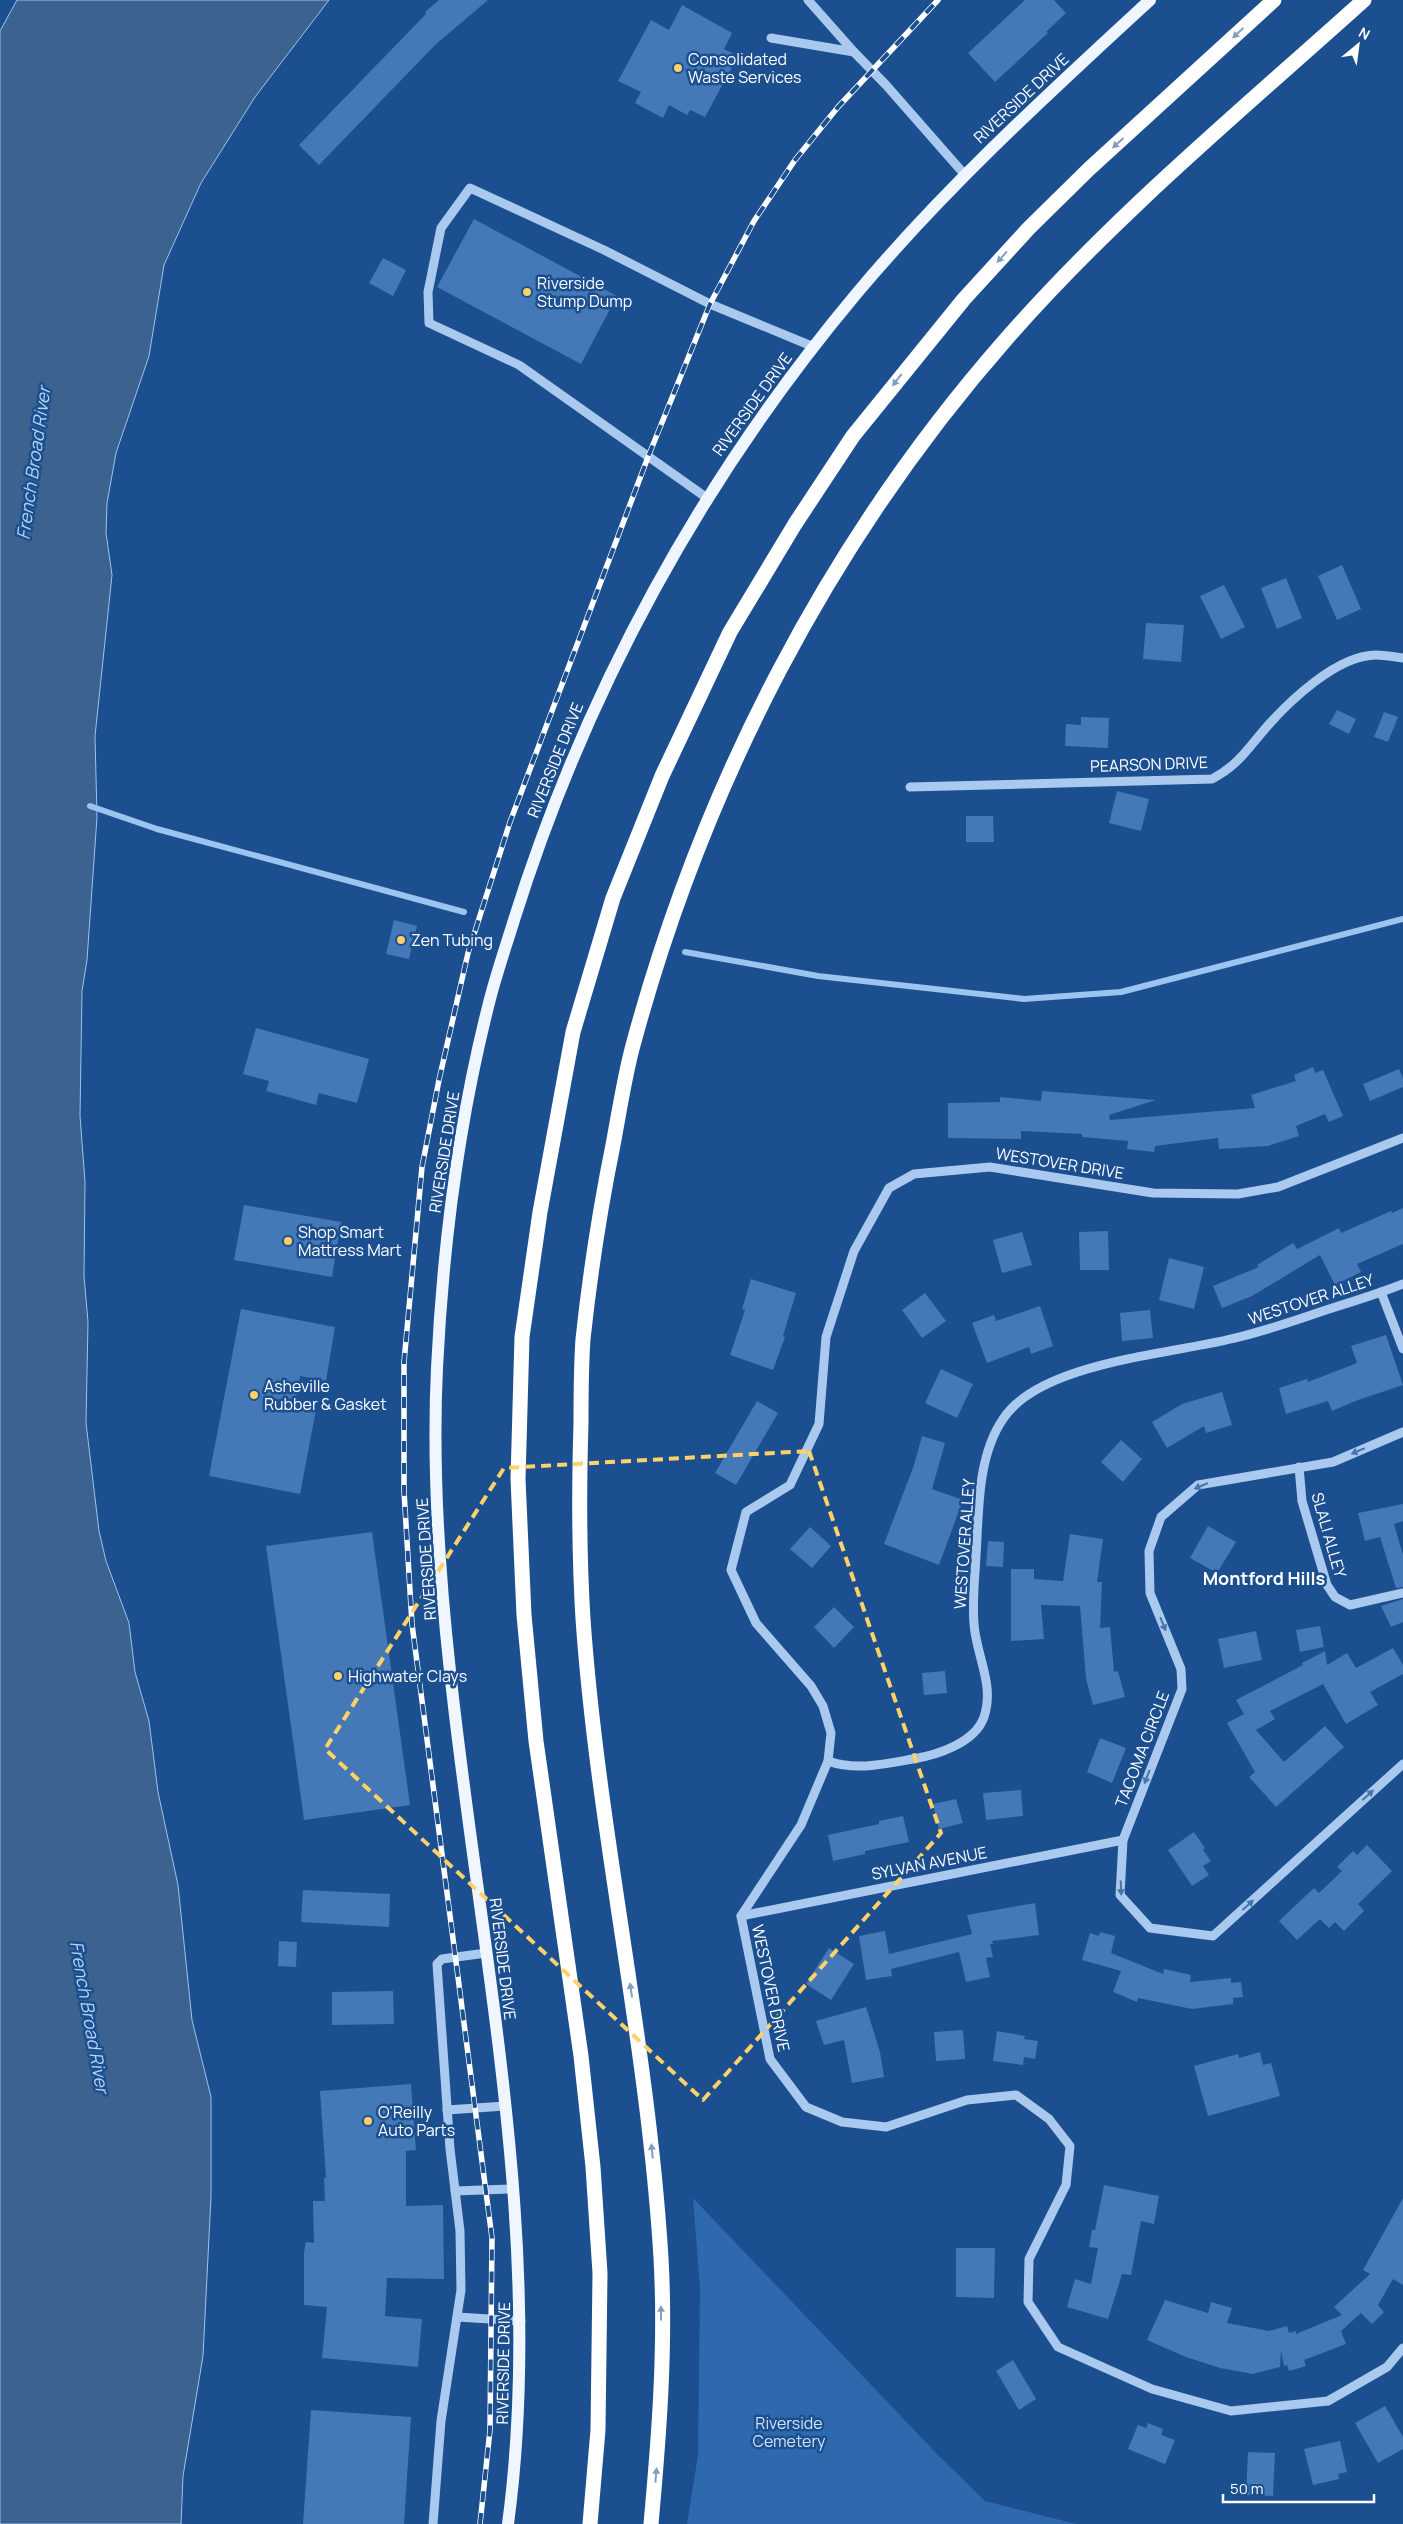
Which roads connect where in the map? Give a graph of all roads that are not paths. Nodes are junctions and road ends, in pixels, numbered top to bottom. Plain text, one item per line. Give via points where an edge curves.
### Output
1 (808, 0) edge
2 (1150, 0) edge
3 (1274, 0) edge
4 (1364, 0) edge
5 (771, 38) dead end
6 (854, 52) junction
7 (965, 175) junction
8 (814, 347) junction
9 (707, 498) junction
10 (1403, 658) edge
11 (910, 787) dead end
12 (1403, 1138) edge
13 (1403, 1284) edge
14 (1381, 1292) junction
15 (1403, 1349) edge
16 (1403, 1432) edge
17 (1299, 1467) junction
18 (1403, 1593) edge
19 (828, 1761) junction
20 (1403, 1764) edge
21 (1123, 1840) junction
22 (741, 1916) junction
23 (486, 1953) junction
24 (505, 2106) junction
25 (447, 2110) junction
26 (512, 2188) junction
27 (455, 2191) junction
28 (457, 2317) junction
29 (520, 2321) junction
30 (1403, 2348) edge
31 (433, 2524) edge
32 (508, 2524) edge
33 (590, 2524) edge
34 (651, 2524) edge

1 - 6 street
2 - 7 main road, RIVERSIDE DRIVE
3 -> 33 highway via 1029,228 964,299 853,436 794,524 730,632 662,776 613,898 573,1032 540,1212 522,1337 518,1479 524,1615 536,1741 581,2056 599,2254 600,2365
34 -> 4 highway via 659,2436 661,2265 640,2048 593,1732 583,1613 579,1482 583,1344 597,1224 631,1054 670,921 714,805 778,669 898,475 1007,338 1067,274 1129,212
5 - 6 street
6 - 7 street
7 - 8 main road, RIVERSIDE DRIVE via 914,228
8 - 9 main road, RIVERSIDE DRIVE via 743,441
8 - 9 street via 710,304 470,188 441,228 428,292 429,322 519,365
9 - 23 main road, RIVERSIDE DRIVE via 611,672 549,816 490,998 453,1187 436,1373 438,1506 450,1674
10 - 11 street, PEARSON DRIVE via 1375,655 1346,663 1309,686 1286,704 1231,770 1212,779
12 - 19 street, WESTOVER DRIVE via 1278,1187 1238,1194 1153,1193 990,1166 914,1174 889,1188 854,1251 826,1337 819,1424 790,1485 746,1512 731,1570 756,1623 811,1686 823,1706 831,1733
13 - 14 street, WESTOVER ALLEY
14 - 15 street
14 - 19 street, WESTOVER ALLEY via 1239,1338 1074,1373 1015,1405 997,1430 981,1488 974,1624 987,1681 988,1703 984,1719 968,1738 948,1749 918,1758 859,1766
16 -> 17 street, TACOMA CIRCLE via 1334,1462
17 - 18 street, SLALI ALLEY via 1302,1501 1314,1546 1327,1585 1335,1598 1350,1606
17 -> 21 street, TACOMA CIRCLE via 1198,1484 1161,1518 1149,1551 1150,1593 1181,1669 1182,1689
19 - 22 street, WESTOVER DRIVE via 800,1825
21 -> 20 street, TACOMA CIRCLE via 1120,1895 1150,1928 1213,1936
21 - 22 street, SYLVAN AVENUE
22 - 30 street, WESTOVER DRIVE via 770,2059 806,2108 842,2122 886,2127 967,2100 1016,2095 1048,2119 1070,2146 1066,2185 1029,2259 1028,2302 1058,2347 1152,2389 1231,2411 1328,2401 1388,2367
23 - 24 main road, RIVERSIDE DRIVE
23 - 25 street via 442,1959 438,1964
24 - 25 street
24 - 26 main road, RIVERSIDE DRIVE
25 - 27 street
26 - 27 street
26 - 29 main road, RIVERSIDE DRIVE
27 - 28 street via 461,2260
28 - 29 street
28 - 31 street via 441,2420
29 - 32 main road, RIVERSIDE DRIVE via 521,2384

